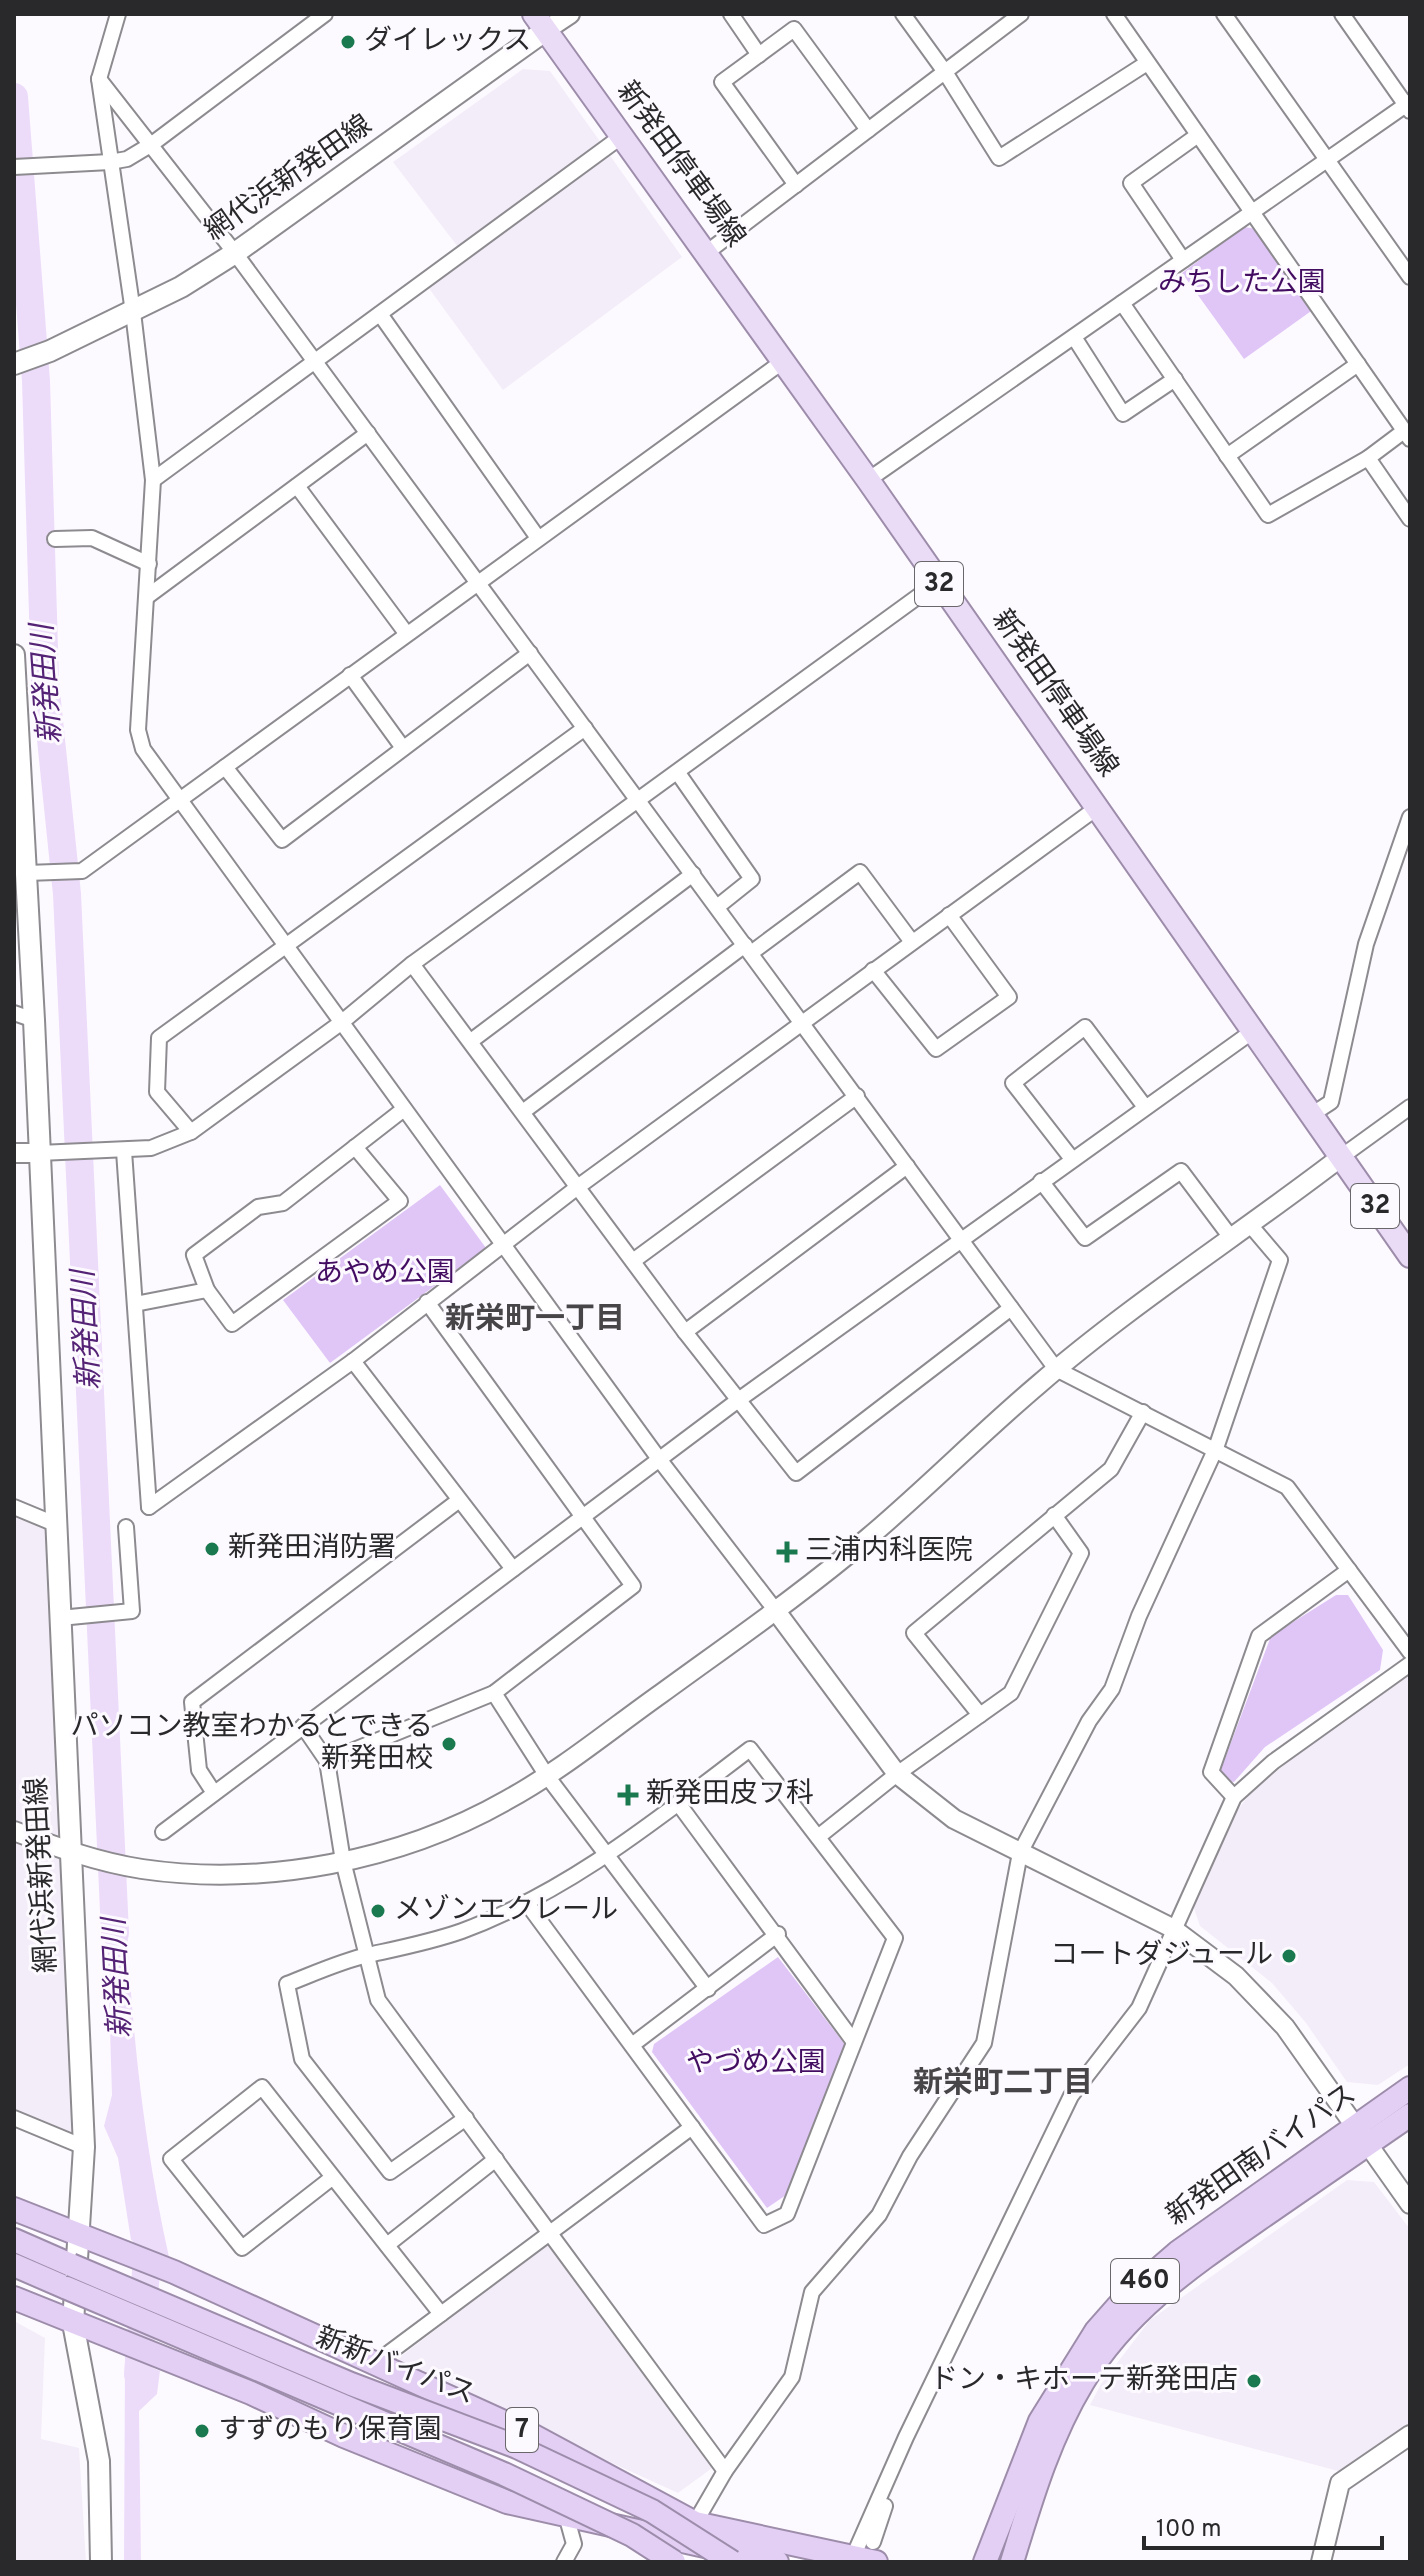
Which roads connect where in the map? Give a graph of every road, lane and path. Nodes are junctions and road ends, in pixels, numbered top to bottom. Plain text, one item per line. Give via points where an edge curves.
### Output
1 (118, 14) edge
2 (325, 14) edge
3 (570, 14) edge
4 (731, 14) edge
5 (903, 14) edge
6 (1021, 14) edge
7 (1114, 14) edge
8 (1224, 14) edge
9 (1342, 14) edge
10 (540, 22) edge
11 (759, 55) junction
12 (1147, 63) junction
13 (945, 72) junction
14 (99, 79) junction
15 (1409, 106) edge
16 (868, 130) junction
17 (1198, 135) junction
18 (622, 136) junction
19 (152, 144) junction
20 (1326, 161) junction
21 (110, 162) junction
22 (14, 167) edge
23 (796, 185) junction
24 (1252, 212) junction
25 (235, 253) junction
26 (706, 253) junction
27 (1183, 260) junction
28 (1410, 277) edge
29 (1122, 303) junction
30 (133, 312) junction
31 (380, 314) junction
32 (1074, 337) junction
33 (782, 362) junction
34 (16, 363) edge
35 (314, 363) junction
36 (1358, 364) junction
37 (1175, 379) junction
38 (368, 433) junction
39 (1407, 435) edge
40 (1227, 456) junction
41 (1368, 458) junction
42 (153, 480) junction
43 (868, 480) junction
44 (297, 486) junction
45 (1410, 519) edge
46 (538, 538) junction
47 (55, 539) dead end
48 (149, 564) junction
49 (477, 581) junction
50 (938, 582) junction
51 (148, 596) junction
52 (406, 633) junction
53 (530, 653) junction
54 (14, 655) edge
55 (350, 675) junction
56 (16, 700) edge
57 (585, 728) junction
58 (403, 748) junction
59 (225, 767) junction
60 (678, 773) junction
61 (179, 801) junction
62 (639, 802) junction
63 (1098, 807) junction
64 (1410, 817) edge
65 (27, 873) junction
66 (693, 874) junction
67 (717, 907) junction
68 (949, 915) junction
69 (912, 942) junction
70 (288, 947) junction
71 (748, 949) junction
72 (412, 964) junction
73 (873, 970) junction
74 (14, 1013) edge
75 (34, 1020) junction
76 (803, 1021) junction
77 (342, 1022) junction
78 (1253, 1031) junction
79 (471, 1041) junction
80 (857, 1096) junction
81 (1145, 1107) junction
82 (1410, 1107) edge
83 (404, 1109) junction
84 (524, 1111) junction
85 (1311, 1115) junction
86 (191, 1132) junction
87 (355, 1147) junction
88 (124, 1151) junction
89 (48, 1152) junction
90 (14, 1153) edge
91 (1341, 1157) junction
92 (1072, 1159) junction
93 (907, 1166) junction
94 (1041, 1181) junction
95 (579, 1186) junction
96 (1251, 1226) junction
97 (960, 1238) junction
98 (1232, 1239) junction
99 (504, 1243) junction
100 (1410, 1256) edge
101 (633, 1261) junction
102 (207, 1290) junction
103 (427, 1302) junction
104 (135, 1304) junction
105 (1011, 1308) junction
106 (685, 1332) junction
107 (353, 1361) junction
108 (1056, 1369) junction
109 (737, 1401) junction
110 (1143, 1412) junction
111 (1216, 1448) junction
112 (659, 1459) junction
113 (458, 1501) junction
114 (14, 1507) edge
115 (1054, 1515) junction
116 (584, 1516) junction
117 (55, 1524) junction
118 (126, 1527) dead end
119 (513, 1569) junction
120 (1349, 1570) junction
121 (776, 1611) junction
122 (60, 1618) junction
123 (1410, 1652) edge
124 (1410, 1664) edge
125 (494, 1693) junction
126 (980, 1715) junction
127 (303, 1726) junction
128 (327, 1761) junction
129 (897, 1774) junction
130 (547, 1776) junction
131 (214, 1793) junction
132 (1234, 1797) junction
133 (678, 1803) junction
134 (14, 1831) edge
135 (163, 1832) dead end
136 (818, 1837) junction
137 (69, 1852) junction
138 (1020, 1853) junction
139 (608, 1856) junction
140 (343, 1861) junction
141 (526, 1902) junction
142 (1172, 1928) junction
143 (778, 1934) junction
144 (367, 1955) junction
145 (708, 1989) junction
146 (854, 2042) junction
147 (632, 2045) junction
148 (1410, 2088) edge
149 (1410, 2115) edge
150 (14, 2118) edge
151 (466, 2118) junction
152 (692, 2127) junction
153 (1362, 2135) junction
154 (84, 2147) junction
155 (496, 2159) junction
156 (333, 2177) junction
157 (1410, 2204) edge
158 (14, 2209) edge
159 (551, 2232) junction
160 (77, 2236) junction
161 (14, 2240) edge
162 (387, 2245) junction
163 (14, 2265) edge
164 (14, 2298) edge
165 (441, 2314) junction
166 (73, 2323) junction
167 (374, 2364) junction
168 (1410, 2435) edge
169 (906, 2437) junction
170 (725, 2471) junction
171 (566, 2515) junction
172 (689, 2532) junction
173 (874, 2552) edge
174 (853, 2557) junction
175 (101, 2562) edge
176 (564, 2562) edge
177 (666, 2562) edge
178 (674, 2562) edge
179 (732, 2562) edge
180 (777, 2562) edge
181 (985, 2562) edge
182 (1012, 2562) edge
183 (1321, 2562) edge

1 - 14 street
2 - 19 street
3 - 10 street
4 - 11 street
5 - 13 street
6 - 13 street
7 - 12 street
8 - 20 street
9 - 15 street
10 - 18 main road, 新発田停車場線 / 32
10 - 25 main road, 網代浜新発田線
11 - 16 street via 794,29
11 - 23 street via 722,82
12 - 13 street via 999,158
12 - 17 street
13 - 16 street
14 - 19 street
14 - 21 street
15 - 20 street
16 - 23 street
17 - 24 street
17 - 27 street via 1131,183
18 - 26 main road, 新発田停車場線 / 32
18 - 31 street
19 - 21 street
19 - 25 street
20 - 24 street
20 - 28 street
21 - 22 street
21 - 30 street
23 - 26 street
24 - 27 street
24 - 36 street
25 - 30 main road, 網代浜新発田線
25 - 35 street
26 - 33 main road, 新発田停車場線 / 32
27 - 29 street
29 - 32 street
29 - 37 street
30 - 34 main road, 網代浜新発田線
30 - 42 street
31 - 35 street
31 - 46 street
32 - 37 street via 1123,414
32 - 43 street
33 - 43 main road, 新発田停車場線 / 32
33 - 46 street
35 - 38 street
35 - 42 street
36 - 39 street
36 - 40 street
37 - 40 street
38 - 44 street
38 - 49 street
39 - 41 street
40 - 41 street via 1268,515
41 - 45 street
42 - 48 street
43 - 50 main road, 新発田停車場線 / 32
44 - 51 street
44 - 52 street
46 - 49 street
47 - 48 street via 92,538
48 - 51 street
49 - 52 street
49 - 53 street
50 - 60 street
50 - 63 main road, 新発田停車場線 / 32
51 - 61 street via 138,730 143,749
52 - 55 street
53 - 57 street
53 - 58 street
54 - 56 main road, 網代浜新発田線
55 - 58 street
55 - 59 street
56 - 65 main road, 網代浜新発田線
57 - 62 street
57 - 70 street
58 - 59 street via 282,840
59 - 61 street
60 - 62 street
60 - 67 street via 752,879
61 - 65 street via 82,871
61 - 70 street
62 - 66 street
62 - 72 street
63 - 68 street
63 - 78 main road, 新発田停車場線 / 32
64 - 85 street via 1366,944 1331,1102
65 - 75 main road, 網代浜新発田線
66 - 67 street
66 - 79 street
67 - 71 street
68 - 69 street
68 - 73 street via 1009,997 936,1049
69 - 71 street via 860,872
69 - 73 street
70 - 77 street
70 - 86 street via 159,1038 157,1092
71 - 76 street
71 - 84 street
72 - 77 street
72 - 79 street
73 - 76 street
74 - 75 street
75 - 89 main road, 網代浜新発田線
76 - 80 street
76 - 95 street
77 - 83 street
77 - 86 street
78 - 81 street
78 - 85 main road, 新発田停車場線 / 32
79 - 84 street
80 - 93 street
80 - 101 street
81 - 92 street
81 - 92 street via 1085,1027 1013,1083
82 - 91 street
83 - 87 street
83 - 99 street
84 - 95 street
85 - 91 main road, 新発田停車場線 / 32
86 - 88 street via 151,1148
87 - 102 street via 283,1203 258,1207 194,1255
87 - 102 street via 400,1201 232,1324
88 - 89 street
88 - 104 street
89 - 90 street
89 - 117 main road, 網代浜新発田線
91 - 96 street
91 - 100 main road, 新発田停車場線 / 32
92 - 94 street
93 - 97 street
93 - 106 street
94 - 97 street
94 - 98 street via 1085,1238 1181,1171
95 - 99 street
95 - 101 street
96 - 98 street
96 - 111 street via 1280,1260
97 - 105 street
97 - 109 street
98 - 108 street
99 - 103 street
99 - 112 street
101 - 106 street
102 - 104 street
103 - 107 street
103 - 116 street
104 - 107 street via 149,1507
105 - 108 street
105 - 109 street via 796,1473
106 - 109 street
107 - 113 street
108 - 110 street
108 - 121 street via 870,1536
109 - 112 street
110 - 111 street
110 - 115 street via 1111,1469
111 - 120 street via 1287,1487
111 - 138 street via 1139,1616 1112,1689 1089,1721
112 - 116 street
112 - 121 street
113 - 119 street
113 - 131 street via 192,1702 199,1770
114 - 117 street
115 - 126 street via 1081,1553 1011,1693
115 - 126 street via 914,1633
116 - 119 street
116 - 125 street via 633,1586
117 - 122 main road, 網代浜新発田線
118 - 122 street via 132,1611
119 - 127 street
120 - 123 street
120 - 132 street via 1259,1636 1211,1772
121 - 129 street
121 - 130 street
122 - 137 main road, 網代浜新発田線
124 - 132 street via 1273,1762
125 - 128 street
125 - 130 street
126 - 129 street
127 - 128 street
127 - 131 street
128 - 140 street
129 - 136 street
129 - 138 street via 954,1819
130 - 139 street
130 - 140 street via 449,1828
131 - 135 street
132 - 142 street
133 - 136 street via 750,1749
133 - 139 street
133 - 143 street
134 - 137 street
136 - 146 street via 895,1938
137 - 140 street via 143,1869 222,1875
137 - 154 main road, 網代浜新発田線
138 - 142 street
138 - 170 street via 984,2043 910,2156 879,2215 812,2292 792,2377
139 - 141 street
139 - 145 street
140 - 144 street
141 - 144 street via 463,1930 391,1953
141 - 147 street
142 - 153 street via 1257,1996
142 - 169 street via 1139,2008 1071,2096
143 - 145 street
143 - 146 street
144 - 151 street via 378,2000
144 - 151 street via 287,1984 302,2059 390,2172
145 - 147 street
146 - 152 street via 787,2214 764,2225
147 - 152 street
148 - 153 highway, 新発田南バイパス / 460
149 - 153 highway, 新発田南バイパス / 460
150 - 154 street
151 - 155 street
152 - 159 street
153 - 157 street
153 - 181 highway, 新発田南バイパス / 460 via 1178,2252 1126,2297 1096,2331 1040,2421
153 - 182 highway, 新発田南バイパス / 460 via 1180,2274 1111,2341 1084,2380 1043,2464
154 - 160 main road, 網代浜新発田線
155 - 159 street
155 - 162 street
156 - 156 street via 262,2087 171,2159 242,2248
156 - 162 street
158 - 160 highway, 7
159 - 165 street
159 - 170 street
160 - 166 main road, 網代浜新発田線
160 - 167 highway, 7 via 174,2272
161 - 179 highway, 新新バイパス / 7, bridge via 351,2384 517,2447 652,2511
162 - 165 street
163 - 178 highway, 新新バイパス / 7, bridge via 504,2474 632,2535
164 - 166 highway, 7
165 - 167 street
166 - 171 highway, 7 via 507,2502
166 - 175 main road, 網代浜新発田線 via 99,2461
167 - 172 highway, 7 via 528,2433
168 - 183 street via 1340,2483
169 - 173 street
169 - 174 street
170 - 172 street
171 - 172 highway, 7
171 - 176 street via 574,2544
172 - 174 highway, 7
172 - 177 street
172 - 180 highway, 7
173 - 174 highway, 7

